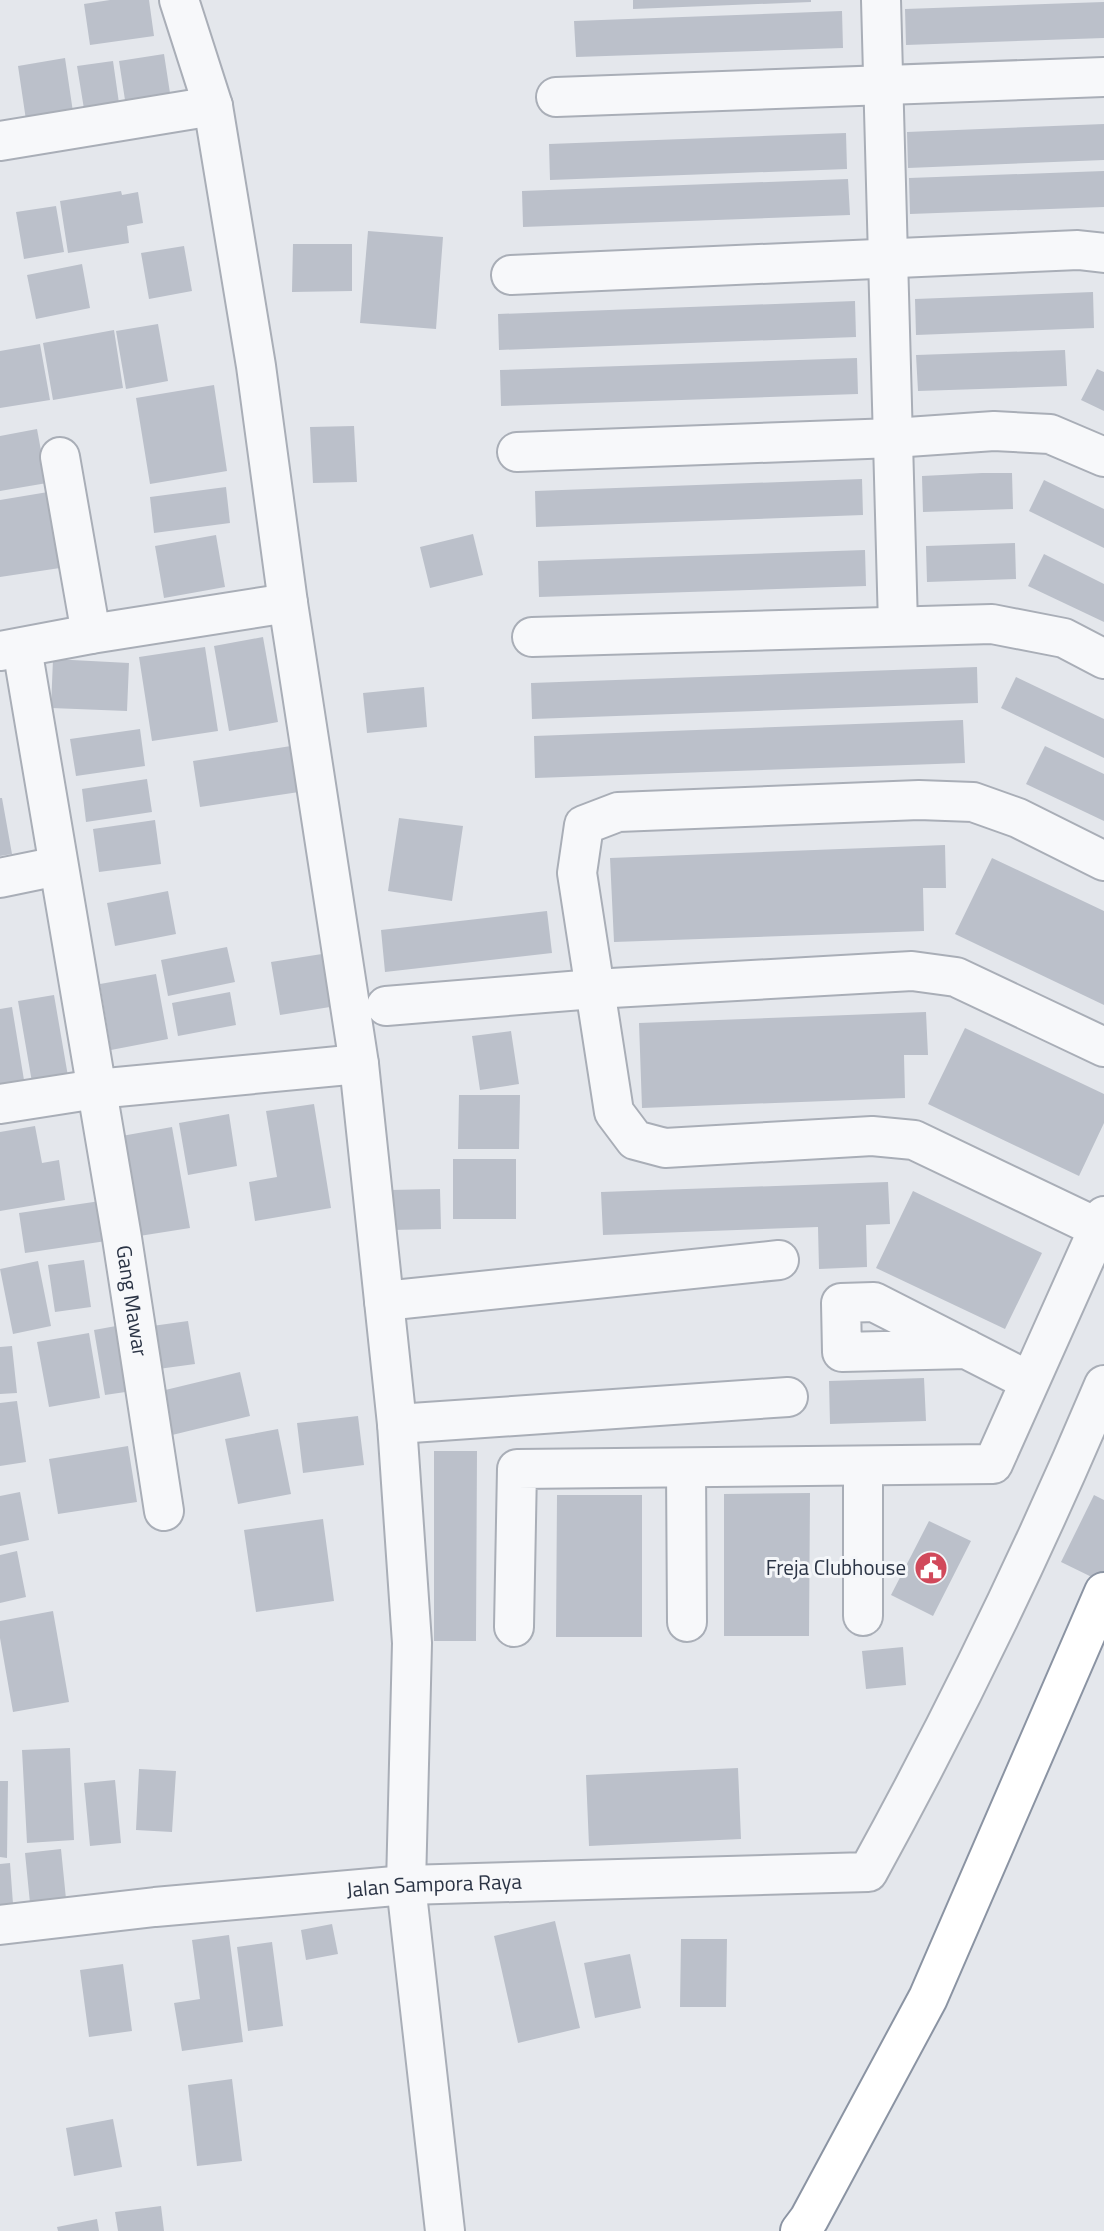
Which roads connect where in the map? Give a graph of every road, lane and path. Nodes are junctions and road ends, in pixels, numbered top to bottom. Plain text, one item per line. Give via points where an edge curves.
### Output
1 (179, 0) edge
2 (881, 0) edge
3 (1104, 77) edge
4 (884, 85) junction
5 (556, 97) dead end
6 (213, 106) junction
7 (0, 141) edge
8 (1104, 253) edge
9 (888, 257) junction
10 (511, 275) dead end
11 (893, 438) junction
12 (517, 452) dead end
13 (60, 457) dead end
14 (1104, 457) edge
15 (288, 603) junction
16 (898, 625) junction
17 (92, 634) junction
18 (532, 636) dead end
19 (11, 650) edge
20 (1104, 659) edge
21 (1104, 862) edge
22 (58, 866) junction
23 (0, 878) edge
24 (594, 989) junction
25 (386, 1006) dead end
26 (1104, 1047) edge
27 (359, 1064) junction
28 (96, 1089) junction
29 (0, 1104) edge
30 (1101, 1222) edge
31 (779, 1260) dead end
32 (384, 1301) junction
33 (967, 1349) dead end
34 (1030, 1381) junction
35 (1104, 1385) edge
36 (788, 1396) dead end
37 (397, 1424) junction
38 (863, 1466) junction
39 (686, 1468) junction
40 (164, 1511) dead end
41 (1104, 1592) edge
42 (863, 1616) dead end
43 (687, 1622) dead end
44 (514, 1627) dead end
45 (406, 1885) junction
46 (0, 1925) edge
47 (445, 2231) edge
48 (800, 2231) edge

1 - 6 street
2 - 4 street
3 - 4 street
4 - 5 street
4 - 9 street
6 - 7 street
6 - 15 street via 257,366
8 - 9 street
9 - 10 street
9 - 11 street
11 - 12 street
11 - 14 street via 994,431 1050,435
11 - 16 street
13 - 17 street
15 - 17 street
15 - 27 street
16 - 18 street
16 - 20 street via 992,624 1064,638
17 - 19 street
19 - 22 street, Gang Mawar
21 - 24 street via 1018,818 973,802 919,800 618,812 584,825 577,873
22 - 23 street
22 - 28 street, Gang Mawar
24 - 25 street
24 - 26 street via 912,971 956,977
24 - 30 street via 614,1112 635,1140 665,1148 872,1136 914,1140
27 - 28 street
27 - 32 street
28 - 29 street
28 - 40 street, Gang Mawar
30 - 34 street
31 - 32 street
32 - 37 street
33 - 34 street
34 - 38 street via 993,1464
35 - 45 street, Jalan Sampora Raya via 1035,1542 919,1781 868,1872
36 - 37 street
37 - 45 street via 412,1643
38 - 39 street
38 - 42 street
39 - 43 street
39 - 44 street via 517,1469
41 - 48 highway via 928,1998
45 - 46 street, Jalan Sampora Raya
45 - 47 street

